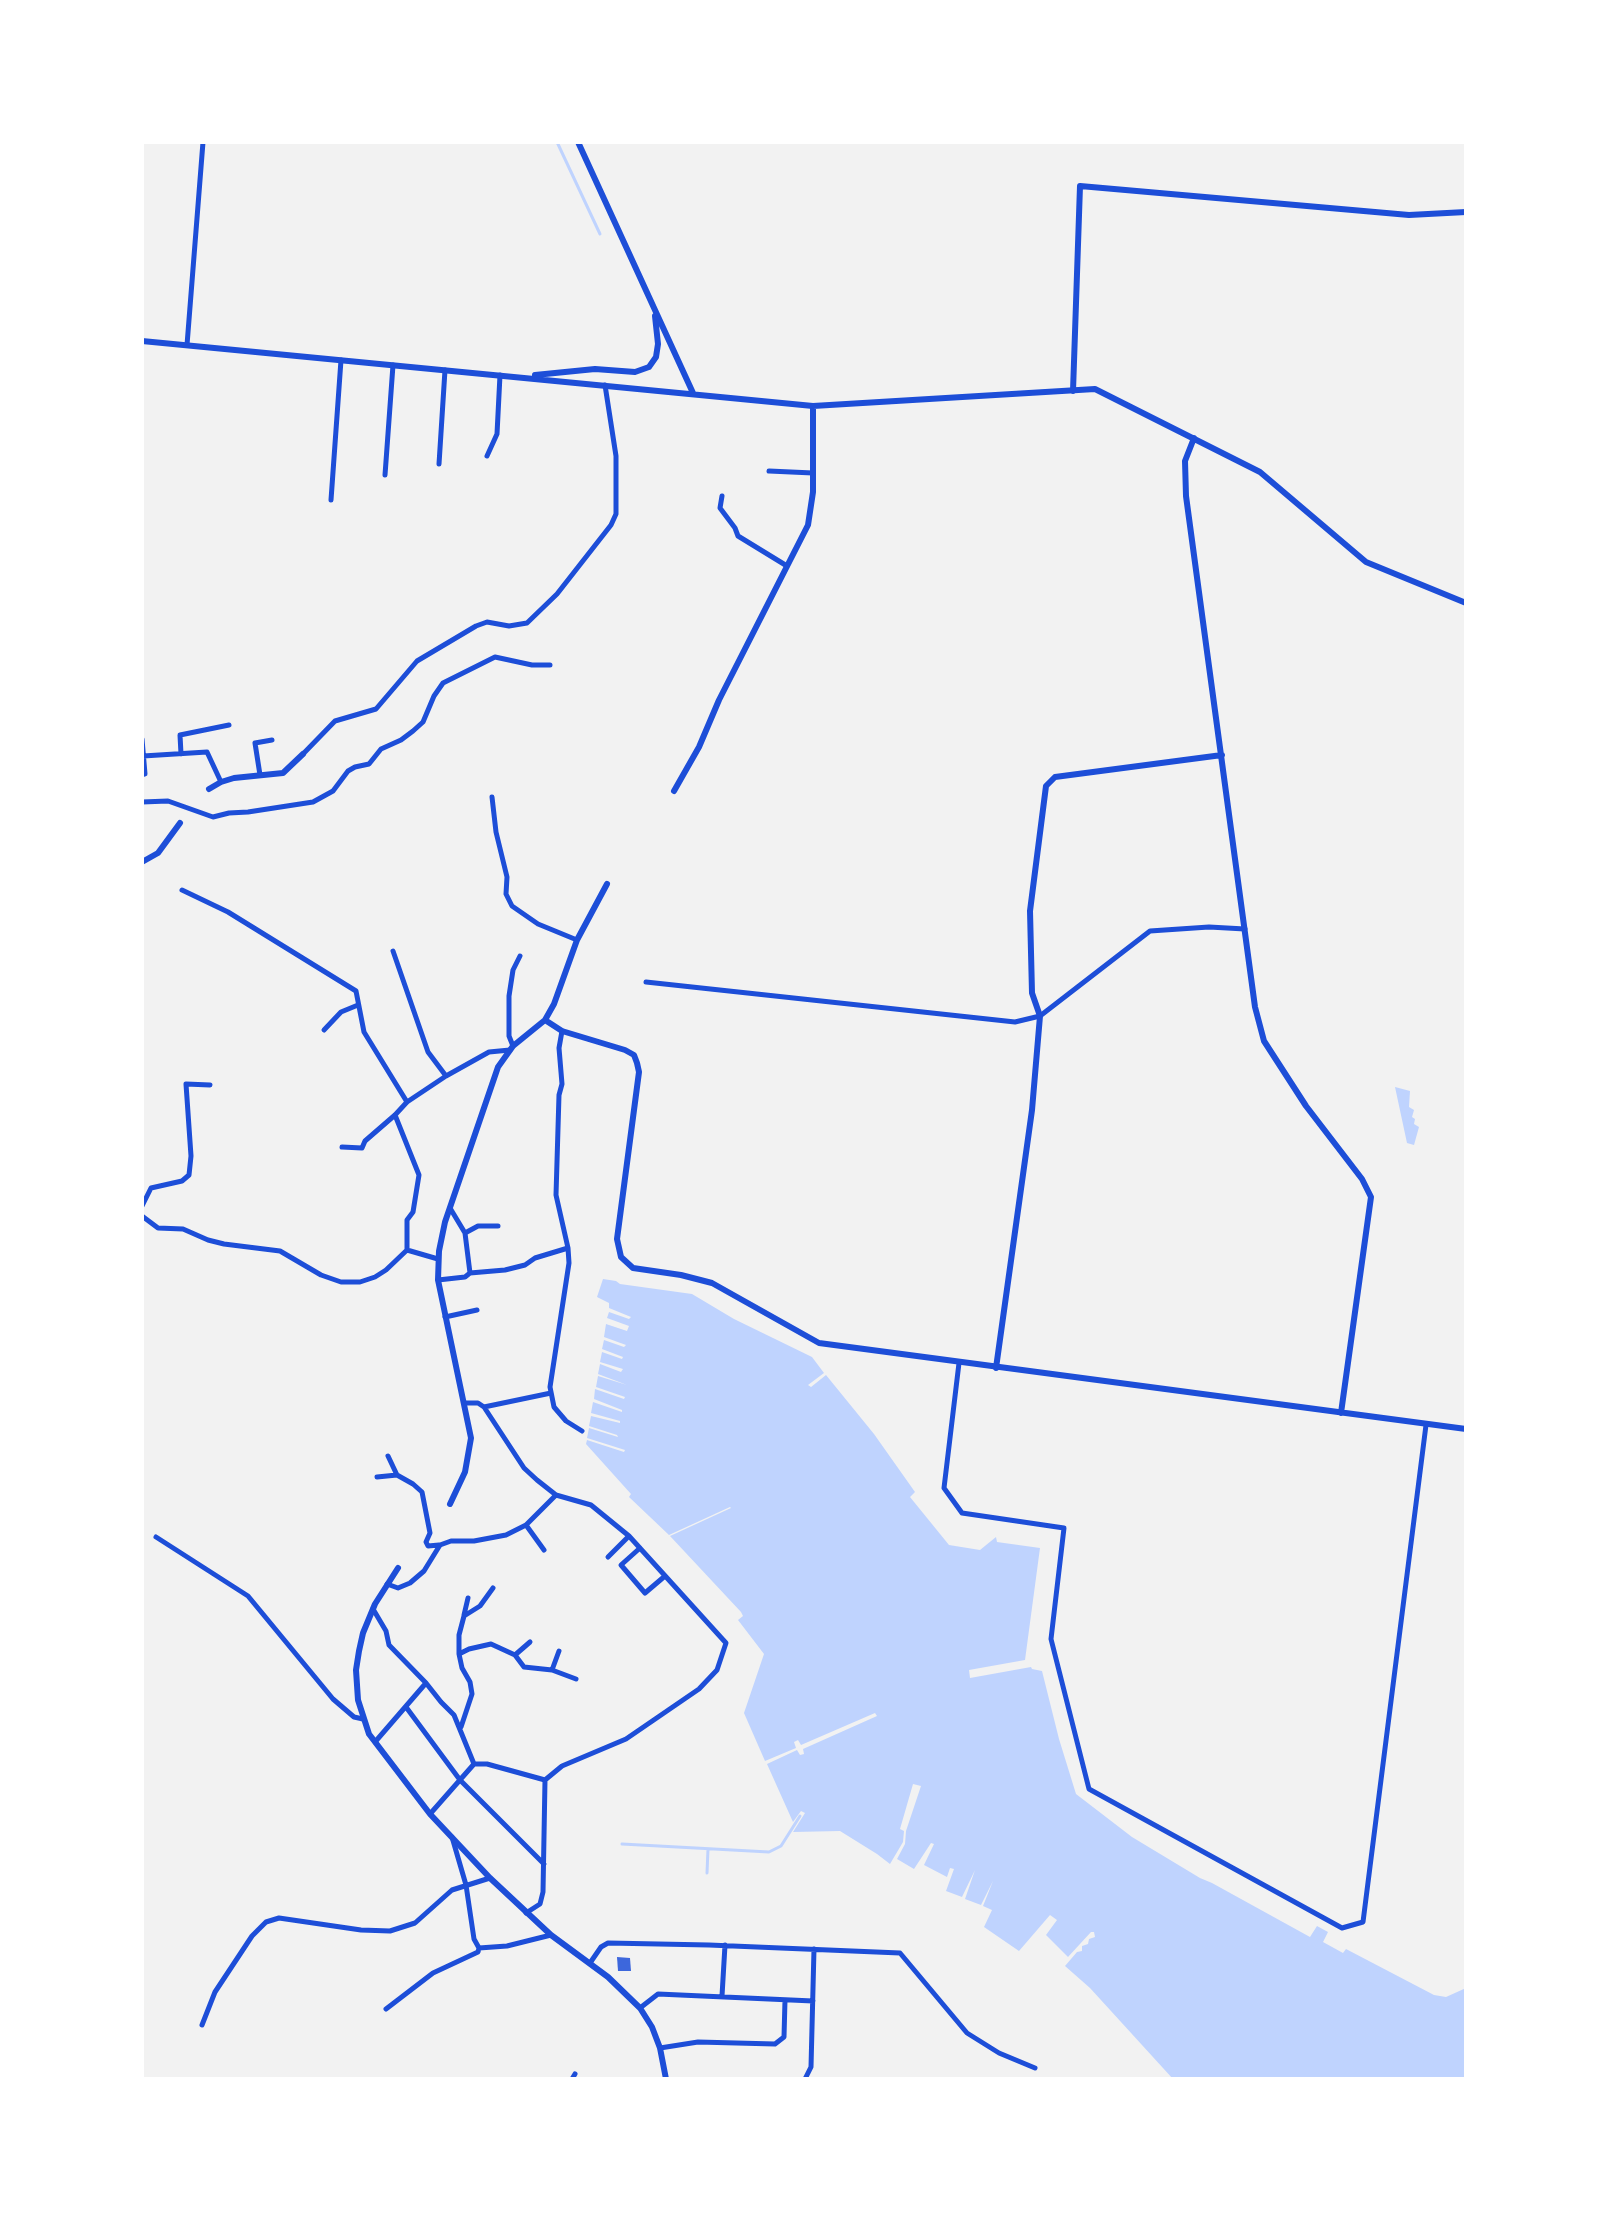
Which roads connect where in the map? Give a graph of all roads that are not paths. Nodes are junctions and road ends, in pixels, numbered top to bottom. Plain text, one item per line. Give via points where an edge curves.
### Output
1 (203, 142) edge
2 (578, 142) edge
3 (1466, 212) edge
4 (654, 308) junction
5 (142, 341) edge
6 (187, 345) junction
7 (341, 360) junction
8 (393, 365) junction
9 (445, 370) junction
10 (500, 375) junction
11 (519, 376) junction
12 (605, 385) junction
13 (1073, 391) junction
14 (693, 393) junction
15 (813, 406) junction
16 (1194, 438) junction
17 (487, 456) dead end
18 (439, 464) dead end
19 (769, 471) dead end
20 (813, 473) junction
21 (385, 475) dead end
22 (722, 496) dead end
23 (331, 500) dead end
24 (788, 566) junction
25 (1466, 603) edge
26 (550, 665) dead end
27 (229, 725) dead end
28 (142, 739) edge
29 (272, 740) dead end
30 (181, 754) junction
31 (303, 754) joint
32 (1222, 755) junction
33 (143, 756) edge
34 (142, 775) edge
35 (260, 775) junction
36 (221, 782) junction
37 (209, 789) dead end
38 (674, 791) dead end
39 (492, 797) dead end
40 (142, 802) edge
41 (180, 823) dead end
42 (142, 862) edge
43 (607, 884) dead end
44 (182, 890) dead end
45 (1245, 929) junction
46 (577, 940) junction
47 (393, 951) dead end
48 (520, 956) dead end
49 (646, 982) dead end
50 (358, 1005) junction
51 (1040, 1016) junction
52 (545, 1020) junction
53 (324, 1030) dead end
54 (562, 1031) junction
55 (512, 1048) junction
56 (446, 1076) junction
57 (210, 1085) dead end
58 (407, 1102) junction
59 (395, 1115) junction
60 (342, 1147) dead end
61 (142, 1206) edge
62 (450, 1208) junction
63 (142, 1216) edge
64 (498, 1226) dead end
65 (465, 1233) junction
66 (568, 1248) junction
67 (407, 1250) junction
68 (438, 1259) junction
69 (470, 1273) junction
70 (438, 1280) junction
71 (477, 1310) dead end
72 (445, 1317) junction
73 (959, 1363) junction
74 (996, 1368) junction
75 (551, 1393) junction
76 (465, 1403) junction
77 (484, 1407) junction
78 (1341, 1413) junction
79 (1426, 1425) junction
80 (1466, 1429) edge
81 (582, 1431) dead end
82 (388, 1456) dead end
83 (397, 1475) junction
84 (377, 1477) dead end
85 (556, 1495) junction
86 (450, 1504) dead end
87 (526, 1525) junction
88 (629, 1536) junction
89 (156, 1537) dead end
90 (440, 1545) junction
91 (640, 1548) junction
92 (544, 1550) dead end
93 (608, 1557) dead end
94 (398, 1568) dead end
95 (665, 1576) junction
96 (387, 1584) junction
97 (493, 1588) dead end
98 (468, 1598) dead end
99 (373, 1609) junction
100 (464, 1616) junction
101 (530, 1642) dead end
102 (559, 1651) dead end
103 (459, 1654) junction
104 (515, 1655) junction
105 (552, 1670) junction
106 (576, 1679) dead end
107 (426, 1683) junction
108 (406, 1707) junction
109 (363, 1719) junction
110 (461, 1727) junction
111 (374, 1742) junction
112 (474, 1764) junction
113 (460, 1780) junction
114 (545, 1780) junction
115 (430, 1814) junction
116 (452, 1836) junction
117 (544, 1864) junction
118 (490, 1878) junction
119 (466, 1885) junction
120 (526, 1913) junction
121 (551, 1935) junction
122 (725, 1945) junction
123 (479, 1948) junction
124 (814, 1949) junction
125 (590, 1963) junction
126 (722, 1997) junction
127 (785, 2000) junction
128 (813, 2001) junction
129 (640, 2008) junction
130 (386, 2009) dead end
131 (202, 2025) dead end
132 (660, 2048) junction
133 (1035, 2068) dead end
134 (666, 2079) edge
135 (805, 2079) edge

1 - 6 street
2 - 4 street
3 - 13 street via 1409,215 1080,186
4 - 11 street via 658,344 649,367 635,372 595,369
4 - 14 street
5 - 6 street
6 - 7 street
7 - 8 street
7 - 23 street
8 - 9 street
8 - 21 street
9 - 10 street
9 - 18 street
10 - 11 street
10 - 17 street via 497,434
11 - 12 street
12 - 14 street
12 - 31 street via 616,456 616,514 557,594 527,623 487,622 417,661 376,709 335,721
13 - 15 street
13 - 16 street via 1103,392
14 - 15 street
15 - 20 street
16 - 25 street via 1260,472 1366,562
16 - 32 street via 1184,475
19 - 20 street
20 - 24 street via 808,525
22 - 24 street via 720,508 738,536
24 - 38 street
26 - 40 street via 495,657 443,683 423,722 381,749 369,764 348,771 333,791 313,802 213,817 168,801
27 - 30 street via 180,735
28 - 33 street
29 - 35 street via 255,743
30 - 33 street
30 - 36 street via 207,752
31 - 35 street via 283,773
32 - 45 street
32 - 51 street via 1055,777 1046,786 1030,911 1032,993
33 - 34 street
35 - 36 street
36 - 37 street
39 - 46 street via 512,906
41 - 42 street via 158,853
43 - 46 street
44 - 50 street via 347,984 356,991
45 - 51 street via 1150,931
45 - 78 street via 1264,1041 1371,1197
46 - 52 street
47 - 56 street via 428,1052
48 - 55 street via 509,996
49 - 51 street via 1015,1022
50 - 53 street via 341,1012
50 - 58 street via 364,1032
51 - 74 street
52 - 54 street
52 - 55 street
54 - 66 street via 556,1195
54 - 73 street via 625,1050 637,1063 617,1239 627,1264 712,1283 819,1343
55 - 56 street via 489,1052
55 - 62 street via 498,1067
56 - 58 street
57 - 61 street via 186,1084 189,1175 151,1188
58 - 59 street
59 - 60 street via 362,1148
59 - 67 street via 419,1175 405,1231
62 - 65 street
62 - 68 street
63 - 67 street via 158,1228 280,1251 341,1282 375,1277
64 - 65 street via 478,1226
65 - 69 street
66 - 69 street via 525,1265
66 - 75 street
67 - 68 street
68 - 70 street
69 - 70 street
70 - 72 street
71 - 72 street
72 - 76 street
73 - 74 street
73 - 79 street via 944,1488 962,1513 1064,1528 1051,1639 1089,1789 1342,1928 1363,1922
74 - 78 street
75 - 77 street
75 - 81 street via 554,1407
76 - 77 street
76 - 86 street via 469,1456
77 - 85 street via 524,1468
78 - 79 street
79 - 80 street
82 - 83 street
83 - 84 street
83 - 90 street via 422,1492 430,1533 426,1542
85 - 87 street
85 - 88 street via 591,1505
87 - 90 street via 506,1535
87 - 92 street
88 - 91 street
88 - 93 street
89 - 109 street via 248,1596 333,1699
90 - 96 street via 410,1583 398,1588
91 - 95 street
91 - 95 street via 621,1565 645,1593
94 - 96 street
95 - 114 street via 726,1643 717,1670 699,1689 626,1739 562,1766
96 - 99 street
97 - 100 street
98 - 100 street
99 - 107 street via 389,1645
99 - 109 street via 356,1670
100 - 103 street
101 - 104 street
102 - 105 street
103 - 104 street via 491,1644
103 - 110 street via 472,1694
104 - 105 street via 524,1667
105 - 106 street
107 - 108 street
107 - 110 street
108 - 111 street
108 - 113 street
109 - 111 street
110 - 112 street
111 - 115 street
112 - 113 street
112 - 114 street
113 - 115 street
113 - 117 street
114 - 117 street
115 - 116 street
116 - 118 street
116 - 119 street
117 - 120 street via 540,1904
118 - 119 street
118 - 120 street
119 - 123 street
119 - 131 street via 452,1890 415,1923 390,1931 279,1918 266,1922 215,1992
120 - 121 street
121 - 123 street
121 - 125 street
122 - 124 street
122 - 125 street via 608,1943
122 - 126 street
123 - 130 street via 433,1973
124 - 128 street
124 - 133 street via 900,1953 967,2033
125 - 129 street
126 - 127 street
126 - 129 street via 658,1994
127 - 128 street
127 - 132 street via 784,2037 775,2044 698,2042
128 - 135 street via 811,2067
129 - 132 street
132 - 134 street

